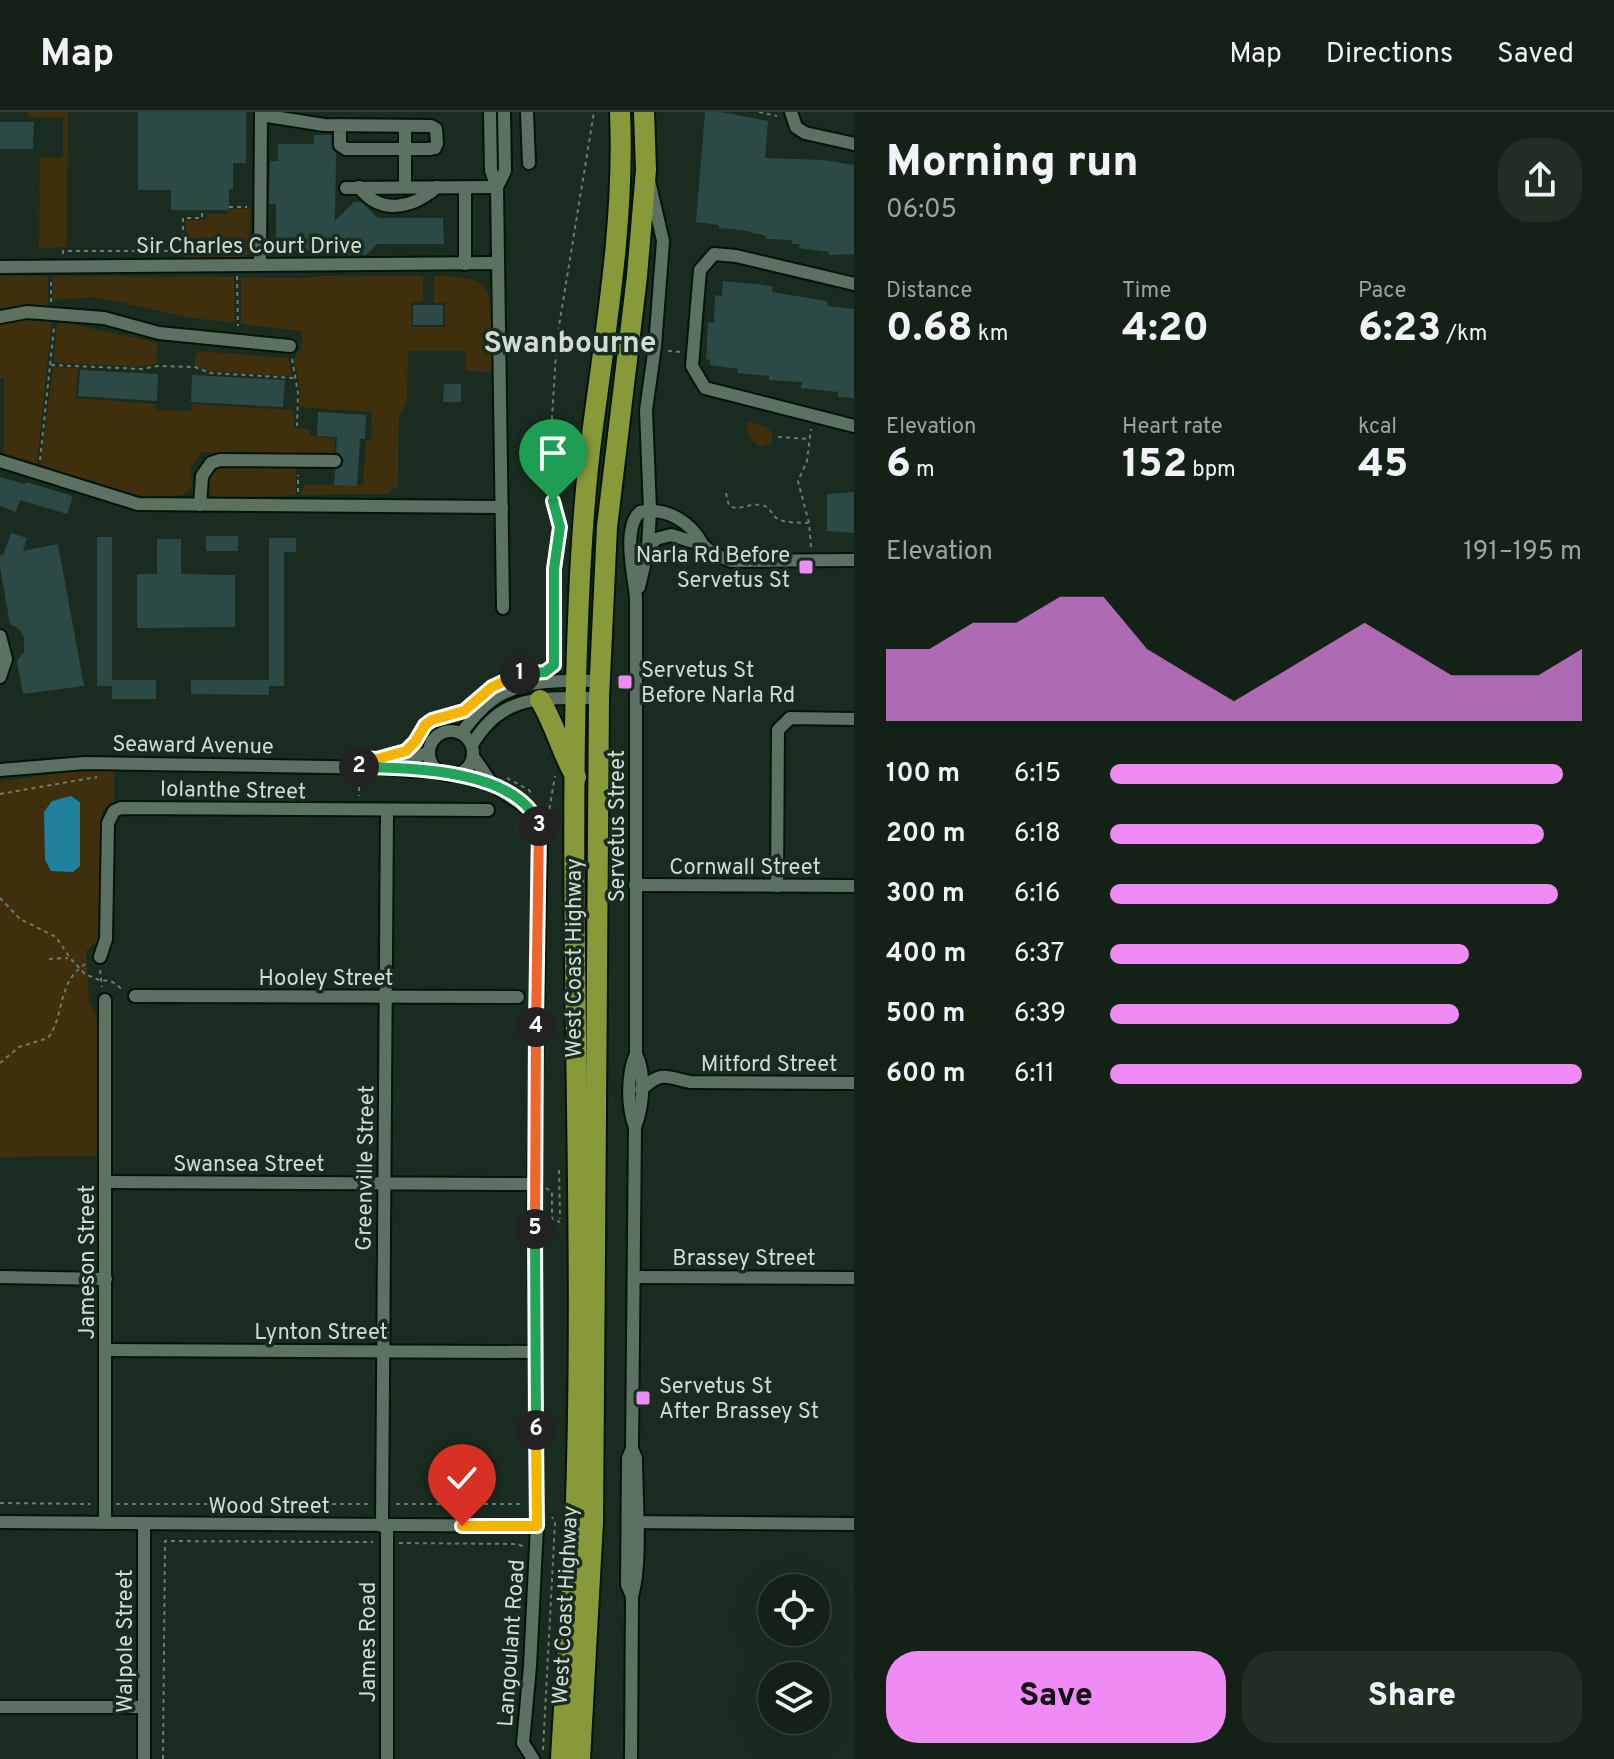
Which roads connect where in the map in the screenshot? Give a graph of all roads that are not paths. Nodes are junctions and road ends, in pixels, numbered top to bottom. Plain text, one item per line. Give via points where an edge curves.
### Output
1 (490, 112) edge
2 (504, 112) edge
3 (527, 112) edge
4 (620, 112) edge
5 (644, 112) edge
6 (261, 114) edge
7 (791, 114) edge
8 (340, 125) junction
9 (405, 126) junction
10 (854, 144) edge
11 (405, 149) junction
12 (529, 163) dead end
13 (646, 170) junction
14 (405, 187) junction
15 (437, 187) junction
16 (465, 187) junction
17 (497, 187) junction
18 (498, 263) junction
19 (465, 264) junction
20 (260, 265) junction
21 (0, 267) edge
22 (854, 284) edge
23 (0, 317) edge
24 (290, 346) road end
25 (854, 426) edge
26 (0, 461) edge
27 (335, 461) dead end
28 (200, 505) junction
29 (502, 507) junction
30 (650, 510) junction
31 (703, 545) junction
32 (648, 549) junction
33 (854, 560) edge
34 (636, 598) junction
35 (503, 608) dead end
36 (0, 636) edge
37 (0, 677) edge
38 (576, 689) junction
39 (600, 689) junction
40 (540, 700) junction
41 (854, 719) edge
42 (461, 733) junction
43 (472, 751) junction
44 (429, 752) junction
45 (385, 768) junction
46 (0, 770) edge
47 (437, 770) junction
48 (459, 773) junction
49 (576, 777) junction
50 (491, 782) junction
51 (387, 810) junction
52 (488, 810) dead end
53 (635, 885) junction
54 (777, 886) junction
55 (854, 886) edge
56 (100, 957) road end
57 (135, 996) road end
58 (518, 997) dead end
59 (386, 998) junction
60 (105, 1000) road end
61 (636, 1054) junction
62 (854, 1083) edge
63 (641, 1090) junction
64 (635, 1127) junction
65 (107, 1182) junction
66 (383, 1184) junction
67 (540, 1186) junction
68 (0, 1277) edge
69 (634, 1277) junction
70 (854, 1278) edge
71 (106, 1279) junction
72 (106, 1350) junction
73 (383, 1351) junction
74 (536, 1352) junction
75 (0, 1522) edge
76 (632, 1522) junction
77 (105, 1523) junction
78 (144, 1524) junction
79 (854, 1524) edge
80 (385, 1526) junction
81 (537, 1526) junction
82 (0, 1707) edge
83 (143, 1707) junction
84 (144, 1759) edge
85 (387, 1759) edge
86 (533, 1759) edge
87 (561, 1759) edge
88 (580, 1759) edge
89 (631, 1759) edge

1 - 17 street via 491,171
2 - 17 street via 505,171
3 - 12 street
4 - 38 highway, West Coast Highway via 618,228 590,455
5 - 13 highway, West Coast Highway
6 - 8 street
6 - 20 street
7 - 10 street via 805,133
8 - 9 street
8 - 11 street via 340,145 346,149
9 - 11 street
9 - 11 street via 431,126 437,134 435,148
11 - 14 street
13 - 30 street, Servetus Street via 663,241 646,410
13 - 39 highway, West Coast Highway via 607,527
14 - 15 street
14 - 15 street via 352,188 378,204 413,205
15 - 16 street
16 - 17 street
16 - 19 street
17 - 18 street
18 - 19 street, Sir Charles Court Drive
18 - 29 street
19 - 20 street, Sir Charles Court Drive
20 - 21 street, Sir Charles Court Drive
22 - 25 street via 714,254 700,270 692,366 705,388
23 - 24 street via 27,312 104,318 159,333
26 - 28 street via 138,504
27 - 28 street via 220,460 202,476
28 - 29 street
29 - 35 street
30 - 31 street via 679,518
30 - 32 street, Servetus Street
30 - 34 street, Servetus Street via 636,516 631,530
31 - 32 street via 665,535
31 - 33 street via 731,561
32 - 34 street, Servetus Street
34 - 53 street, Servetus Street
36 - 37 street via 6,659
38 - 39 street
38 - 40 street
38 - 42 street via 512,690 493,699
38 - 49 highway, West Coast Highway
39 - 88 highway, West Coast Highway via 593,1522
40 - 43 street via 511,705 479,731
40 - 49 highway
41 - 54 street via 790,718 778,730
42 - 43 street
42 - 44 street via 440,734
43 - 48 street
43 - 50 street, Langoulant Road
44 - 45 street, Seaward Avenue
44 - 47 street
45 - 46 street, Seaward Avenue via 85,763
45 - 47 street, Seaward Avenue
47 - 48 street
48 - 50 street, Langoulant Road
49 - 87 highway, West Coast Highway via 575,1526
50 - 67 street, Langoulant Road via 531,811 541,833
51 - 52 street, Iolanthe Street
51 - 56 street, Iolanthe Street via 114,811 108,823 106,939
51 - 59 street, Greenville Street
53 - 54 street, Cornwall Street
53 - 61 street, Servetus Street
54 - 55 street, Cornwall Street
57 - 59 street, Hooley Street
58 - 59 street, Hooley Street
59 - 66 street, Greenville Street
60 - 65 street, Jameson Street
61 - 63 street, Servetus Street
61 - 64 street, Servetus Street via 630,1114
62 - 63 street, Mitford Street via 658,1076
63 - 64 street, Servetus Street
64 - 69 street, Servetus Street
65 - 66 street, Swansea Street
65 - 71 street, Jameson Street
66 - 67 street, Swansea Street
66 - 73 street, Greenville Street
67 - 74 street, Langoulant Road
68 - 71 street
69 - 70 street, Brassey Street
69 - 76 street, Servetus Street via 628,1458
71 - 72 street, Jameson Street
72 - 73 street, Lynton Street
72 - 77 street, Jameson Street
73 - 74 street, Lynton Street
73 - 80 street, Greenville Street
74 - 81 street, Langoulant Road
75 - 77 street, Wood Street
76 - 79 street
76 - 89 street, Servetus Street via 636,1583
77 - 78 street, Wood Street
78 - 80 street, Wood Street
78 - 83 street, Walpole Street
80 - 81 street, Wood Street
80 - 85 street, James Road
81 - 86 street, Langoulant Road via 523,1743
82 - 83 street
83 - 84 street, Walpole Street

